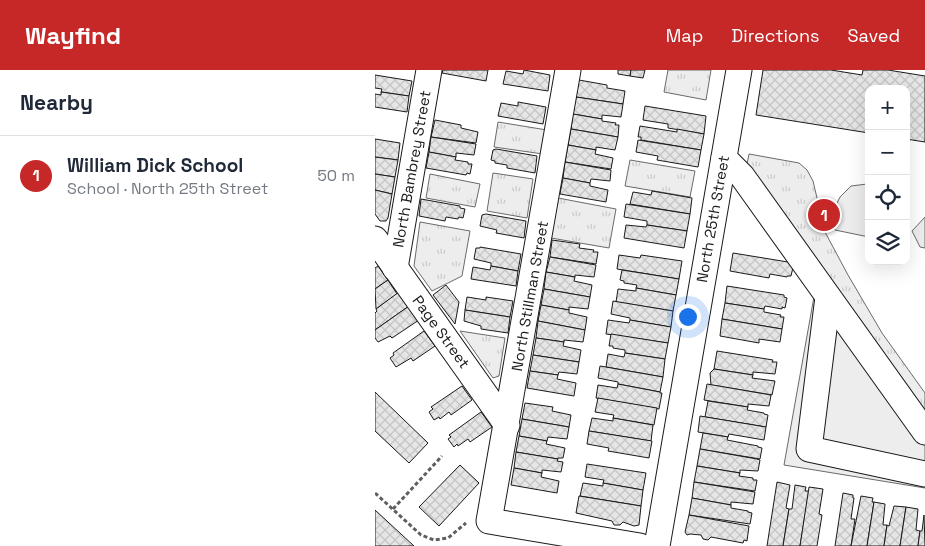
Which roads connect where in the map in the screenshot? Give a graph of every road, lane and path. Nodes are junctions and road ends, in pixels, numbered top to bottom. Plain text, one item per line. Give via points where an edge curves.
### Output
1 (429, 70) edge
2 (569, 70) edge
3 (739, 70) edge
4 (724, 158) junction
5 (375, 239) edge
6 (395, 268) junction
7 (828, 297) junction
8 (507, 425) junction
9 (925, 432) edge
10 (441, 456) dead end
11 (925, 474) edge
12 (375, 493) edge
13 (393, 509) junction
14 (491, 512) junction
15 (640, 546) edge
16 (657, 546) edge

1 - 6 street, North Bambrey Street
2 - 8 street, North Stillman Street
3 - 4 street, North 25th Street
4 - 7 street via 742,176
4 - 16 street, North 25th Street
5 - 6 street, Page Street
6 - 8 street, Page Street
7 - 9 street
7 - 11 street via 809,449
8 - 14 street, North Stillman Street
10 - 13 path
12 - 13 path
13 - 14 path via 421,535 434,540 448,538 481,510
14 - 15 street

